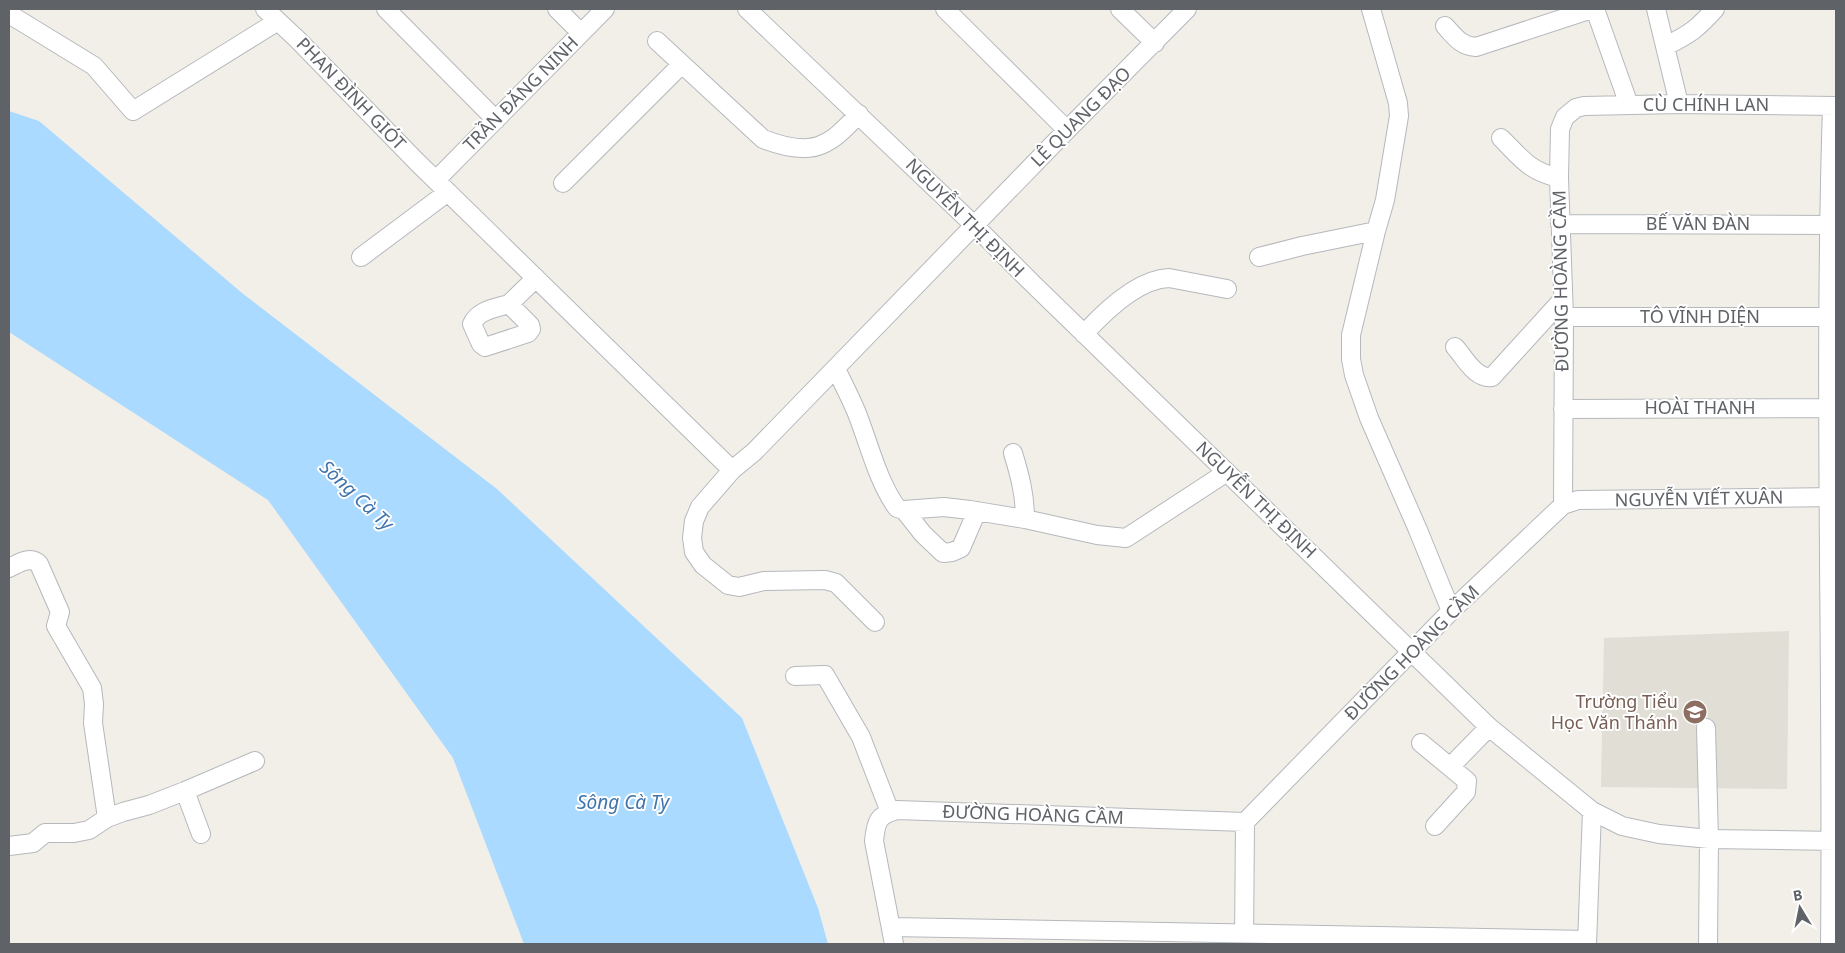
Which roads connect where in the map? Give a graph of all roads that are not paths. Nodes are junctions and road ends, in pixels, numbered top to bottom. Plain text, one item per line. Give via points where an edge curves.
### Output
1 (265, 9) edge
2 (386, 9) edge
3 (557, 9) edge
4 (605, 9) edge
5 (747, 9) edge
6 (945, 9) edge
7 (1120, 9) edge
8 (1187, 9) edge
9 (1371, 9) edge
10 (1593, 9) edge
11 (1656, 9) edge
12 (1715, 9) edge
13 (9, 14) edge
14 (278, 21) junction
15 (1445, 26) dead end
16 (581, 33) junction
17 (657, 41) dead end
18 (1155, 43) junction
19 (1666, 46) junction
20 (682, 64) junction
21 (1679, 104) junction
22 (1629, 105) junction
23 (1834, 106) edge
24 (1576, 108) joint
25 (859, 114) junction
26 (496, 120) junction
27 (1067, 130) junction
28 (1501, 138) dead end
29 (1559, 178) junction
30 (563, 183) dead end
31 (442, 186) junction
32 (1560, 224) junction
33 (1832, 225) edge
34 (975, 226) junction
35 (1376, 232) junction
36 (361, 257) dead end
37 (1259, 257) dead end
38 (536, 278) junction
39 (1227, 289) dead end
40 (1563, 299) junction
41 (509, 304) dead end
42 (1564, 317) junction
43 (1832, 317) edge
44 (1084, 334) junction
45 (1455, 347) dead end
46 (836, 369) junction
47 (1832, 408) edge
48 (1563, 409) junction
49 (1013, 453) dead end
50 (732, 470) junction
51 (1227, 472) junction
52 (1832, 497) edge
53 (1563, 505) junction
54 (904, 510) junction
55 (977, 511) junction
56 (1025, 519) junction
57 (9, 568) edge
58 (1451, 612) junction
59 (875, 622) dead end
60 (1413, 651) junction
61 (795, 676) dead end
62 (1490, 727) junction
63 (1706, 728) dead end
64 (1421, 743) dead end
65 (255, 761) dead end
66 (1450, 767) junction
67 (185, 791) junction
68 (1592, 811) junction
69 (890, 812) junction
70 (107, 818) junction
71 (1244, 822) junction
72 (1435, 826) dead end
73 (201, 834) dead end
74 (1709, 839) junction
75 (1834, 841) edge
76 (9, 846) edge
77 (892, 936) edge
78 (1244, 939) edge
79 (1586, 942) edge
80 (1708, 944) edge
81 (1830, 944) edge

1 - 14 street, PHAN ĐÌNH GIÓT
2 - 26 street
3 - 16 street
4 - 16 street, TRẦN ĐĂNG NINH
5 - 25 street, NGUYỄN THỊ ĐỊNH
6 - 27 street
7 - 18 street
8 - 18 street, LÊ QUANG ĐẠO
9 - 35 street via 1399,116 1385,200
10 - 15 street via 1476,47 1458,41
10 - 22 street
11 - 19 street
12 - 19 street via 1699,27
13 - 14 street via 94,66 133,111
14 - 31 street, PHAN ĐÌNH GIÓT
16 - 26 street, TRẦN ĐĂNG NINH
17 - 20 street
18 - 27 street, LÊ QUANG ĐẠO
19 - 21 street
20 - 25 street via 763,139 780,146 822,145 837,136
20 - 30 street
21 - 22 street, CÙ CHÍNH LAN
21 - 23 street, CÙ CHÍNH LAN
22 - 24 street, CÙ CHÍNH LAN
23 - 33 street
24 - 29 street, ĐƯỜNG HOÀNG CẦM via 1565,118 1560,129
25 - 34 street, NGUYỄN THỊ ĐỊNH
26 - 31 street, TRẦN ĐĂNG NINH
27 - 34 street, LÊ QUANG ĐẠO
28 - 29 street via 1530,167
29 - 32 street, ĐƯỜNG HOÀNG CẦM
31 - 36 street, TRẦN ĐĂNG NINH
31 - 38 street, PHAN ĐÌNH GIÓT
32 - 33 street, BẾ VĂN ĐÀN
32 - 40 street, ĐƯỜNG HOÀNG CẦM
33 - 43 street
34 - 44 street, NGUYỄN THỊ ĐỊNH
34 - 46 street, LÊ QUANG ĐẠO
35 - 37 street
35 - 58 street via 1352,335 1354,375
38 - 41 street
38 - 50 street, PHAN ĐÌNH GIÓT
39 - 44 street via 1161,278 1116,302
40 - 42 street, ĐƯỜNG HOÀNG CẦM
40 - 45 street via 1492,377 1478,375
42 - 43 street, TÔ VĨNH DIỆN
42 - 48 street, ĐƯỜNG HOÀNG CẦM
43 - 47 street
44 - 51 street, NGUYỄN THỊ ĐỊNH
46 - 50 street, LÊ QUANG ĐẠO
46 - 54 street via 891,500 896,508
47 - 48 street, HOÀI THANH
47 - 52 street
48 - 53 street, ĐƯỜNG HOÀNG CẦM
49 - 56 street via 1022,482
50 - 59 street, LÊ QUANG ĐẠO via 700,507 694,521 694,552 702,565 728,585 740,587 764,581 825,580 836,583
51 - 56 street via 1126,538
51 - 60 street, NGUYỄN THỊ ĐỊNH
52 - 53 street, NGUYỄN VIẾT XUÂN via 1578,500
52 - 75 street
53 - 58 street, ĐƯỜNG HOÀNG CẦM
54 - 55 street via 944,507
54 - 55 street via 943,553 960,548
55 - 56 street
57 - 70 street via 30,559 39,564 60,612 56,626 92,688 94,731
58 - 60 street, ĐƯỜNG HOÀNG CẦM
60 - 62 street, NGUYỄN THỊ ĐỊNH
60 - 71 street, ĐƯỜNG HOÀNG CẦM
61 - 69 street via 825,675 861,737
62 - 66 street
62 - 68 street, NGUYỄN THỊ ĐỊNH
63 - 74 street
64 - 66 street
65 - 67 street
66 - 72 street via 1467,781 1468,786
67 - 70 street
67 - 73 street
68 - 74 street, NGUYỄN THỊ ĐỊNH via 1622,826
68 - 79 street
69 - 71 street, ĐƯỜNG HOÀNG CẦM
69 - 77 street via 876,825 874,841
70 - 76 street via 90,830 46,833 32,842
71 - 78 street
74 - 75 street, NGUYỄN THỊ ĐỊNH
74 - 80 street
75 - 81 street
77 - 78 street
78 - 79 street

